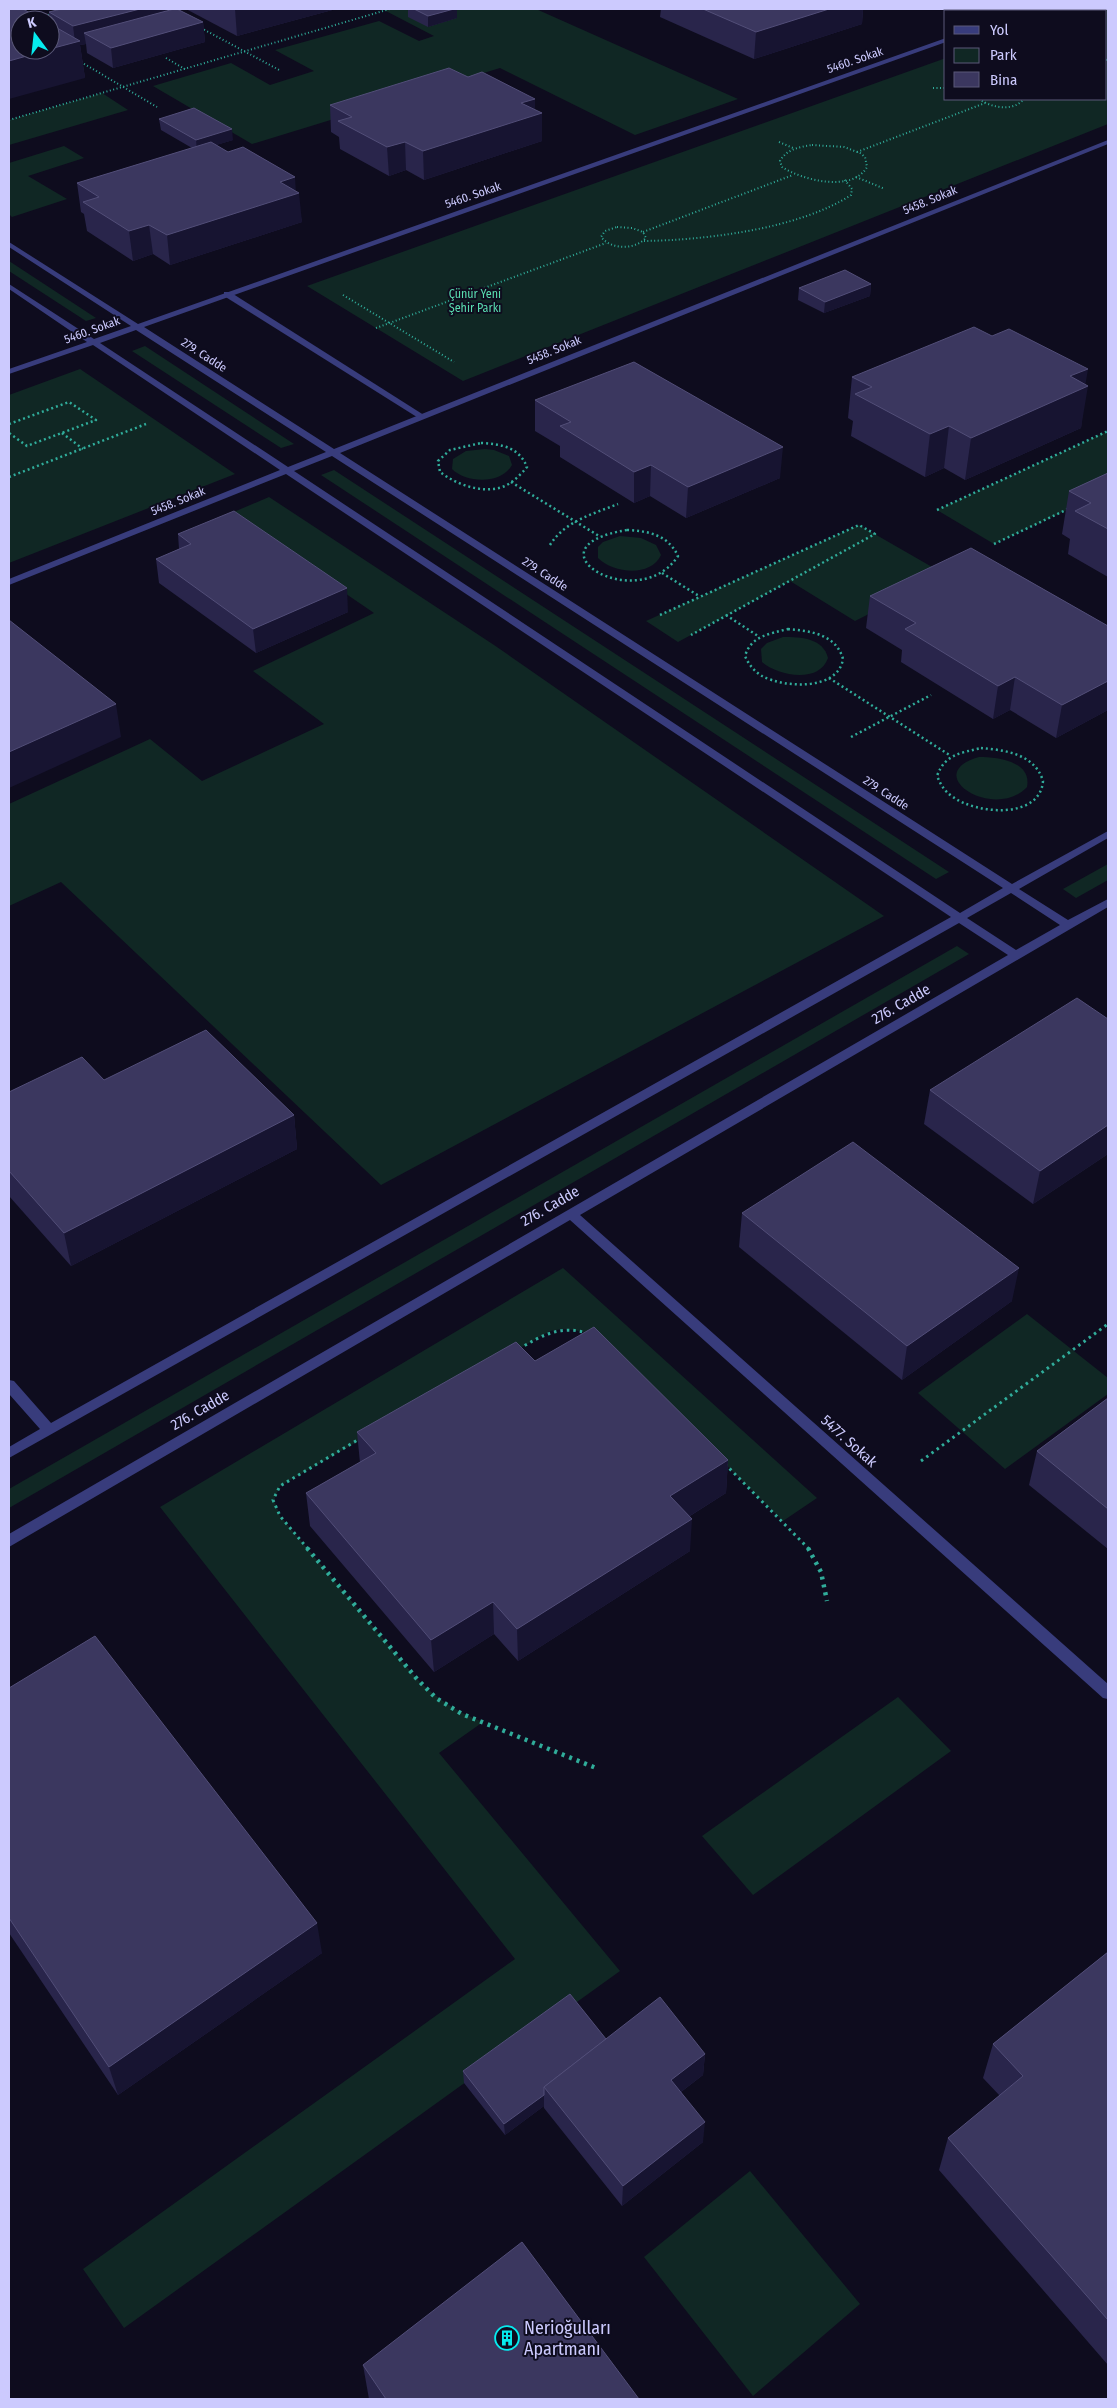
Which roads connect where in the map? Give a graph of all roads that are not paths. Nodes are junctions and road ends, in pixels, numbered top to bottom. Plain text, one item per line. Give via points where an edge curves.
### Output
1 (944, 41) edge
2 (1108, 142) edge
3 (9, 244) edge
4 (9, 286) edge
5 (227, 294) junction
6 (137, 326) junction
7 (93, 342) junction
8 (9, 372) edge
9 (423, 416) junction
10 (333, 453) junction
11 (287, 471) junction
12 (9, 582) edge
13 (1108, 834) edge
14 (1011, 889) junction
15 (1108, 902) edge
16 (959, 918) junction
17 (1068, 925) junction
18 (1017, 956) junction
19 (570, 1213) junction
20 (9, 1385) edge
21 (49, 1430) junction
22 (9, 1453) edge
23 (9, 1541) edge
24 (1108, 1693) edge

1 - 5 street, 5460. Sokak
2 - 9 street, 5458. Sokak
3 - 6 street, 279. Cadde
4 - 7 street
5 - 6 street, 5460. Sokak
5 - 9 street
6 - 7 street, 5460. Sokak
6 - 10 street, 279. Cadde
7 - 8 street, 5460. Sokak
7 - 11 street
9 - 10 street, 5458. Sokak
10 - 11 street, 5458. Sokak
10 - 14 street, 279. Cadde
11 - 12 street, 5458. Sokak
11 - 16 street
13 - 14 street
14 - 16 street
14 - 17 street, 279. Cadde
15 - 17 street, 276. Cadde
16 - 18 street
16 - 21 street
17 - 18 street, 276. Cadde
18 - 19 street, 276. Cadde
19 - 23 street, 276. Cadde
19 - 24 street, 5477. Sokak
20 - 21 street
21 - 22 street

